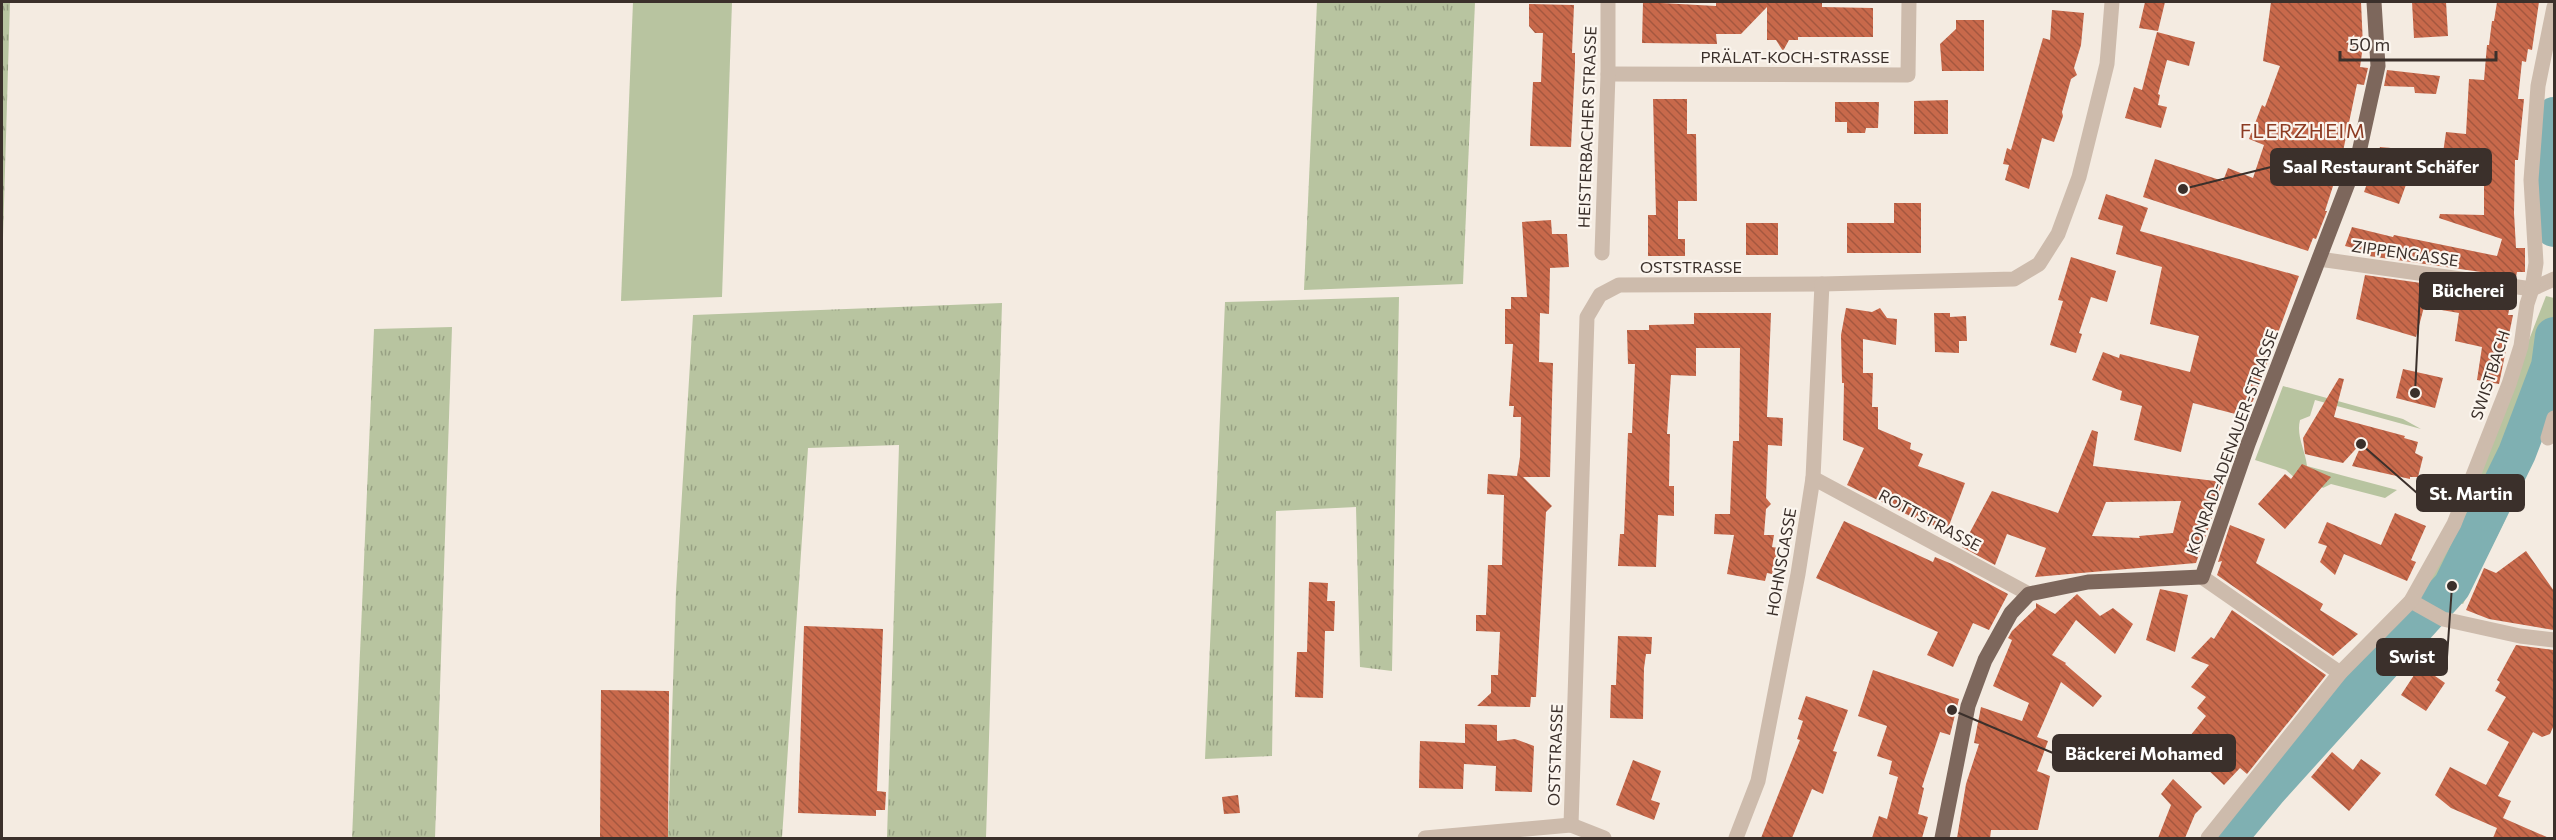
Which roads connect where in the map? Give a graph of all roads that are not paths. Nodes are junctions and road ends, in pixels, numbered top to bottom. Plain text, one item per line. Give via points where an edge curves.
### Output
1 (1608, 2) edge
2 (1909, 2) edge
3 (2112, 2) edge
4 (2374, 2) edge
5 (2554, 7) edge
6 (1608, 74) junction
7 (1602, 253) dead end
8 (2319, 259) junction
9 (1822, 284) junction
10 (2542, 284) edge
11 (2554, 418) edge
12 (2548, 438) dead end
13 (1813, 478) junction
14 (2202, 577) junction
15 (2029, 594) junction
16 (2414, 603) junction
17 (2554, 640) edge
18 (2340, 673) junction
19 (1571, 825) junction
20 (1425, 838) edge
21 (1604, 838) edge
22 (1736, 838) edge
23 (1942, 838) edge
24 (2208, 838) edge

1 - 6 street, HEISTERBACHER STRASSE
2 - 6 street, PRÄLAT-KOCH-STRASSE via 1908,75
3 - 9 street, OSTSTRASSE via 2107,64 2079,177 2058,234 2039,264 2014,279
4 - 8 main road, KONRAD-ADENAUER-STRASSE via 2378,66 2358,157
5 - 10 street, SWISTBACH via 2538,86 2531,180 2536,263
6 - 7 street, HEISTERBACHER STRASSE
8 - 10 street, ZIPPENGASSE
8 - 14 main road, KONRAD-ADENAUER-STRASSE
9 - 13 street, HOHNSGASSE
9 - 19 street, OSTSTRASSE via 1619,285 1600,295 1587,317
10 - 16 street, SWISTBACH via 2527,304 2521,346 2481,459
11 - 12 street
13 - 15 street, ROTTSTRASSE
13 - 22 street, HOHNSGASSE via 1758,781
14 - 15 main road, KONRAD-ADENAUER-STRASSE via 2088,582
14 - 18 street
15 - 23 main road via 2011,613 1985,660 1968,706
16 - 17 street via 2443,619
16 - 18 street, SWISTBACH
18 - 24 street, SWISTBACH
19 - 20 street
19 - 21 street

